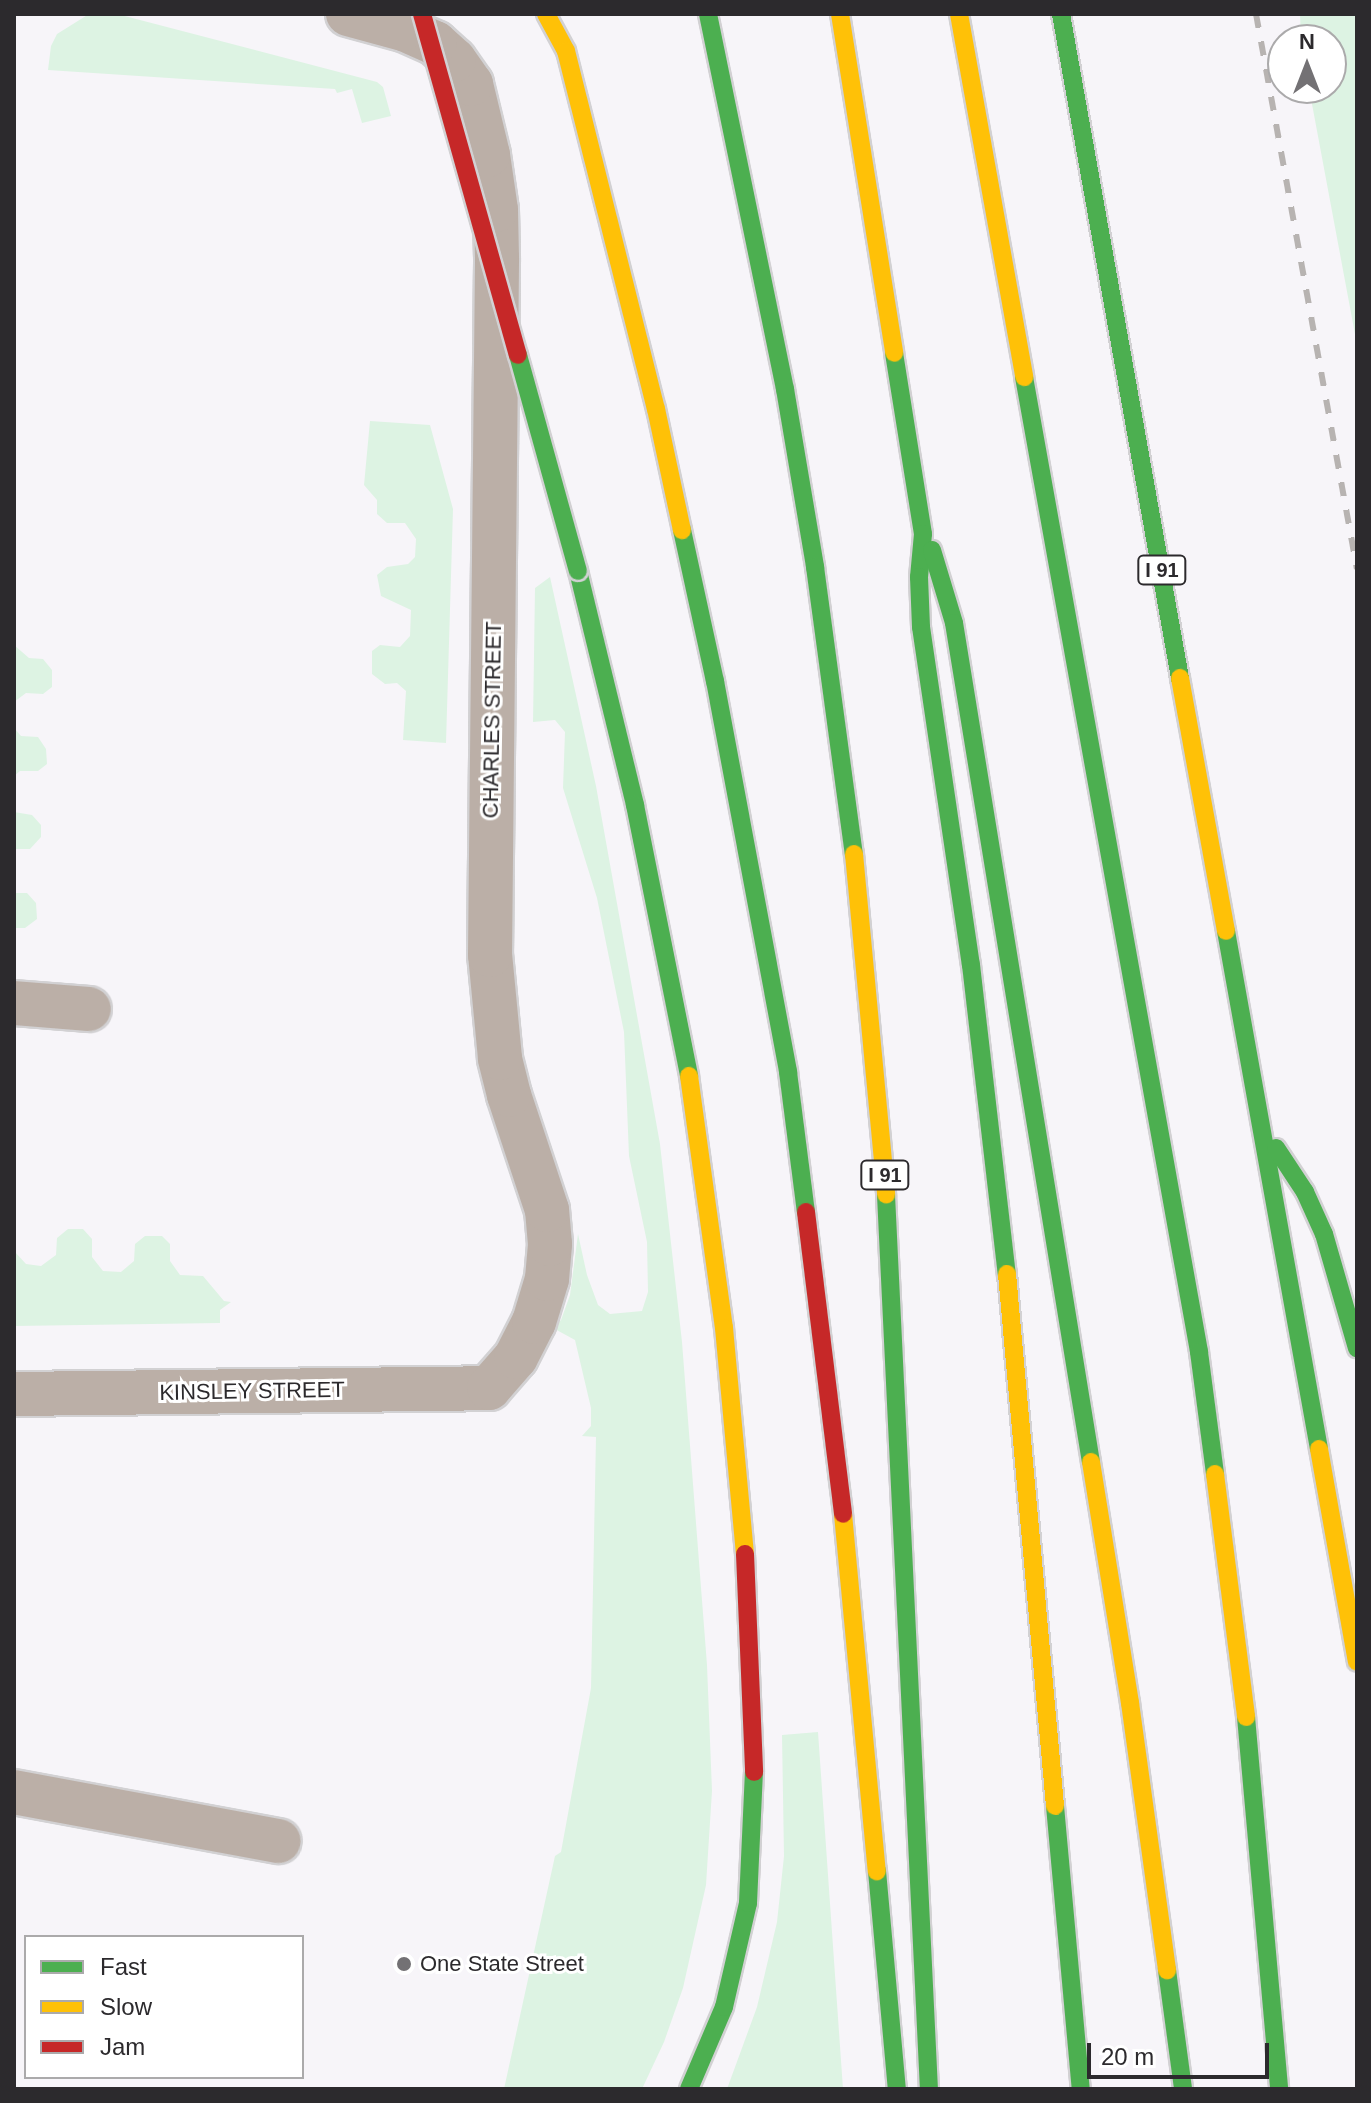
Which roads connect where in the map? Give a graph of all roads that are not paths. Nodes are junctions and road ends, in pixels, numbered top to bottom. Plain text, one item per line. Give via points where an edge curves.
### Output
1 (348, 14) edge
2 (546, 14) edge
3 (567, 14) edge
4 (708, 14) edge
5 (840, 14) edge
6 (959, 14) edge
7 (1061, 14) edge
8 (428, 29) edge
9 (566, 51) junction
10 (923, 534) junction
11 (14, 1003) edge
12 (89, 1009) dead end
13 (1263, 1127) junction
14 (1357, 1348) edge
15 (489, 1388) joint
16 (14, 1394) edge
17 (1357, 1662) edge
18 (14, 1792) edge
19 (278, 1841) dead end
20 (689, 2089) edge
21 (897, 2089) edge
22 (929, 2089) edge
23 (1081, 2089) edge
24 (1183, 2089) edge
25 (1279, 2089) edge

1 - 8 street via 403,29
2 - 9 highway
3 - 9 highway
4 - 22 highway, I 91 via 815,567 869,992 885,1168
5 - 10 highway
6 - 25 highway via 1199,1352 1248,1736
7 - 13 highway, I 91
8 - 15 street, CHARLES STREET via 471,84 496,210 490,955 500,1058 516,1126 547,1210 550,1244 547,1279 534,1322 516,1357
8 - 20 highway, bridge via 578,571 635,805 695,1106 724,1328 746,1566 754,1771 748,1903 724,2007
9 - 21 highway via 629,293 715,681 769,958 805,1182 866,1733
10 - 23 highway via 921,627 1000,1202
10 - 24 highway via 954,623 1130,1703
11 - 12 street
13 - 14 highway via 1305,1192 1324,1234
13 - 17 highway, I 91
15 - 16 street, KINSLEY STREET
18 - 19 street

